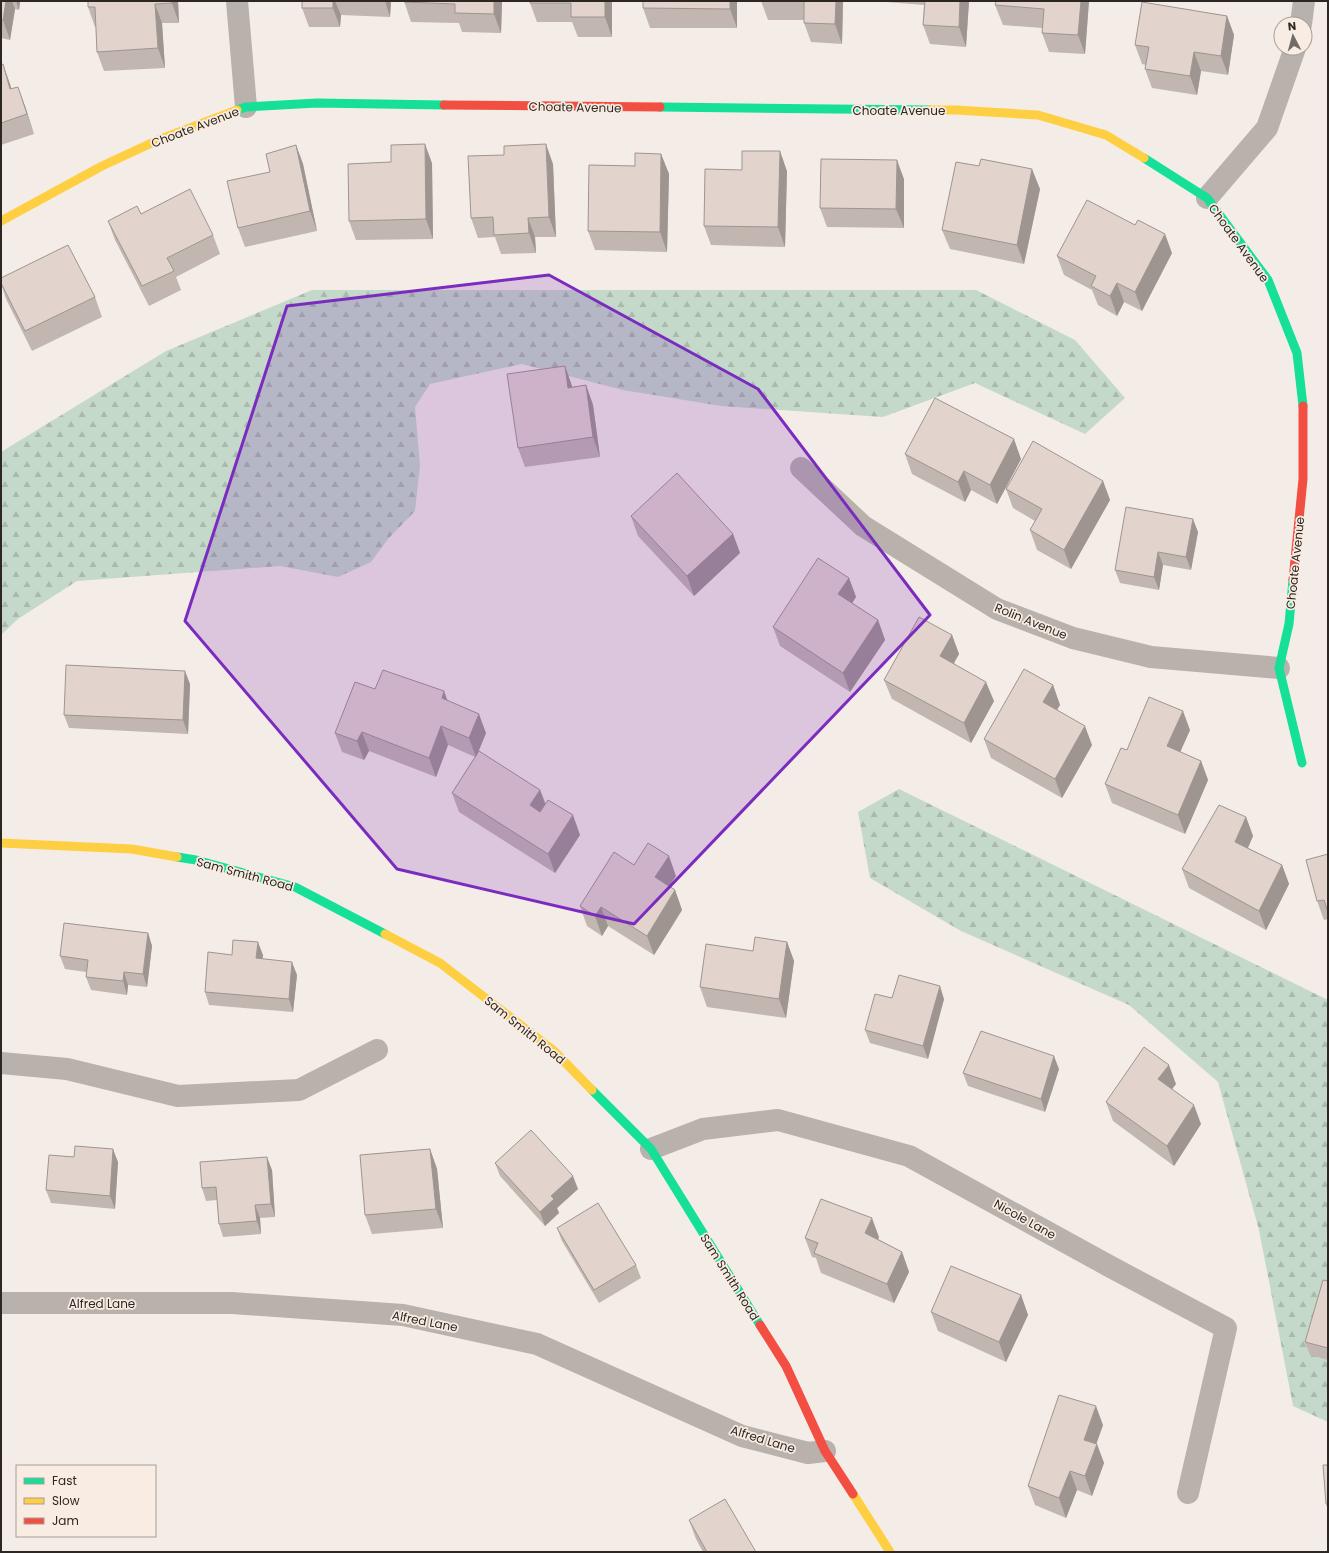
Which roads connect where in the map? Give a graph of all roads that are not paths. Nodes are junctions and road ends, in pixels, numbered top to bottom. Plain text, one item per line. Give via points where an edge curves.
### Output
1 (237, 1) edge
2 (1304, 1) edge
3 (1302, 16) edge
4 (1292, 56) edge
5 (246, 107) junction
6 (1208, 198) junction
7 (1, 221) edge
8 (801, 468) dead end
9 (1279, 668) junction
10 (1302, 763) dead end
11 (1, 843) edge
12 (377, 1050) dead end
13 (1, 1063) edge
14 (651, 1149) junction
15 (1, 1303) edge
16 (825, 1451) junction
17 (1188, 1493) dead end
18 (890, 1552) edge

1 - 5 street
2 - 3 street
4 - 6 street via 1267,128
5 - 6 street, Choate Avenue via 317,103 956,110 1038,115 1106,135
5 - 7 street, Choate Avenue via 158,140 109,163
6 - 9 street, Choate Avenue via 1268,280 1297,353 1303,410 1303,479 1289,624
8 - 9 street, Rolin Avenue via 863,526 997,609 1072,638 1151,657
9 - 10 street, Choate Avenue
11 - 14 street, Sam Smith Road via 132,849 196,860 295,887 440,963 553,1050
12 - 13 street via 299,1090 178,1096 67,1068
14 - 16 street, Sam Smith Road via 786,1366
14 - 17 street, Nicole Lane via 703,1129 778,1120 910,1156 1226,1328
15 - 16 street, Alfred Lane via 232,1303 403,1315 537,1344 742,1436 808,1453
16 - 18 street, Sam Smith Road

